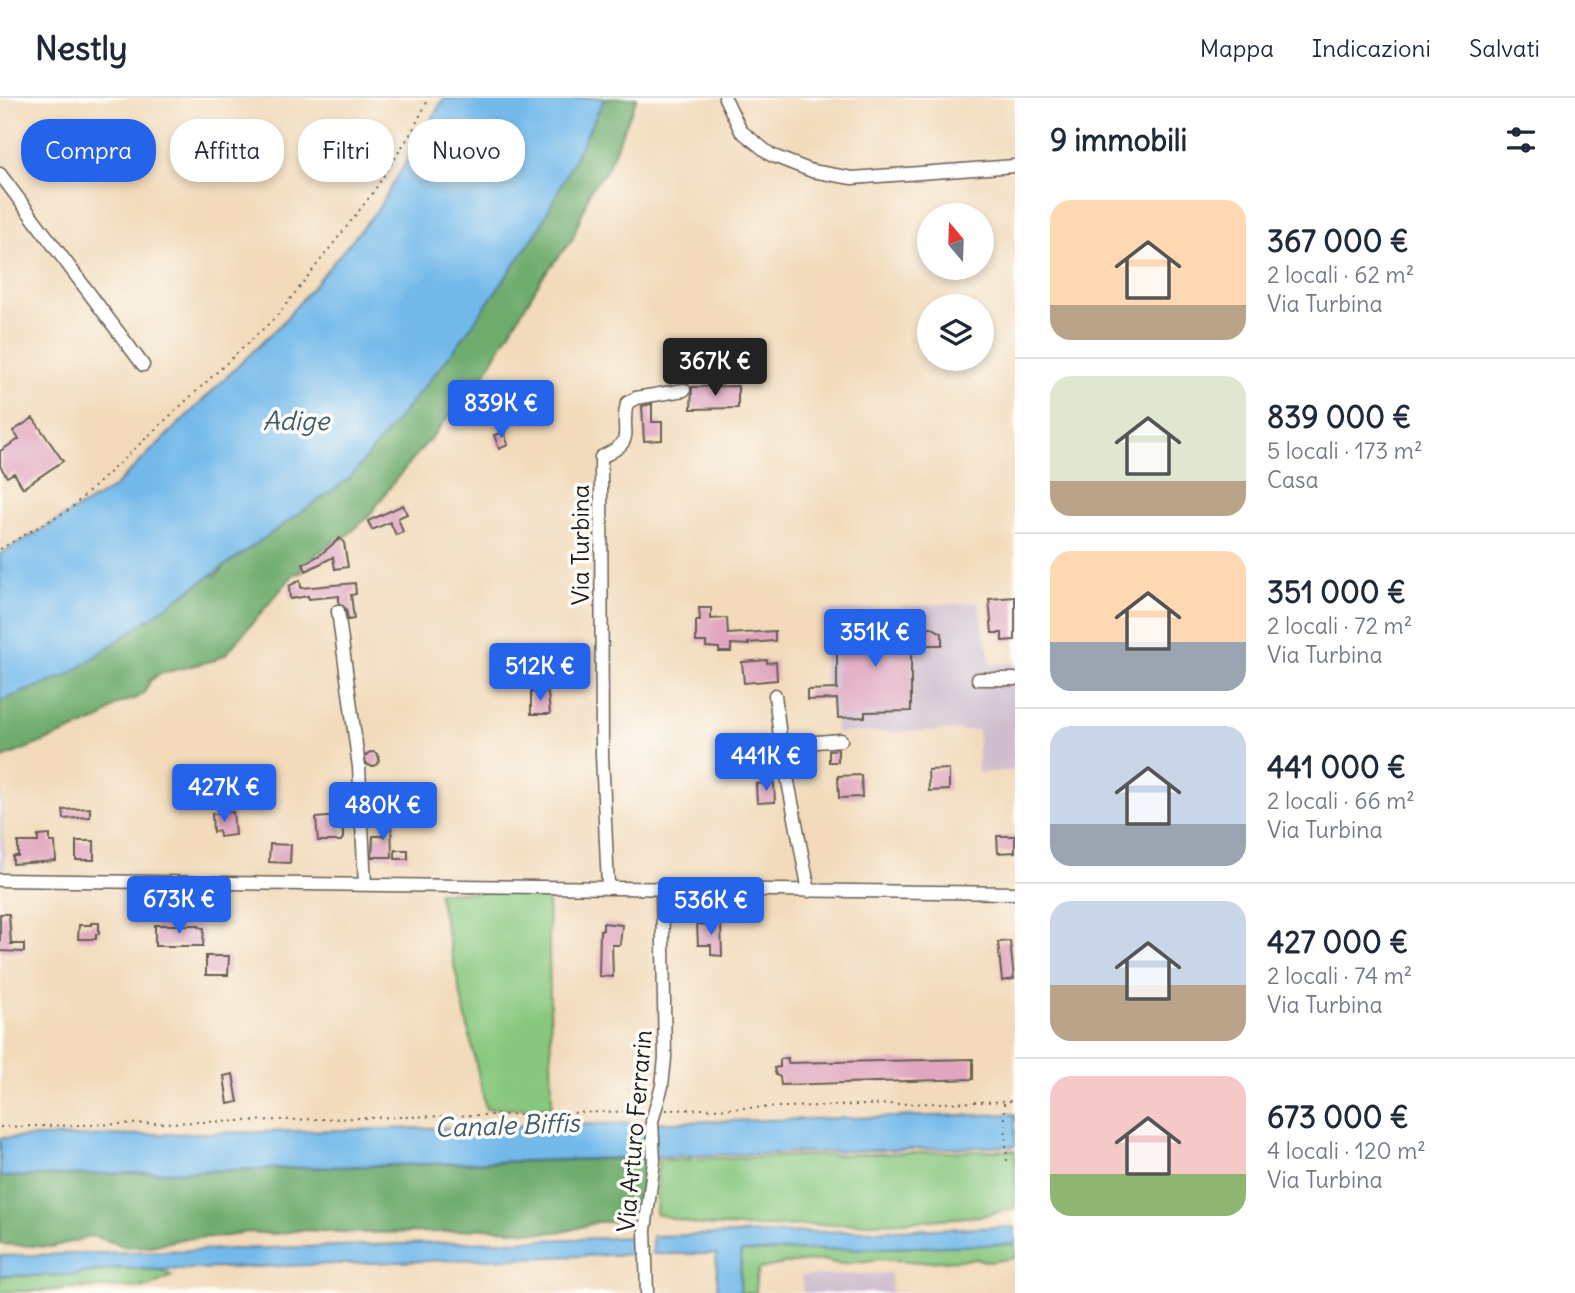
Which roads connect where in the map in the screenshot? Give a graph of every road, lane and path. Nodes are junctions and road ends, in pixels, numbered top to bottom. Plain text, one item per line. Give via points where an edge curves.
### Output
1 (429, 98) edge
2 (725, 98) edge
3 (1015, 166) edge
4 (0, 174) edge
5 (143, 365) dead end
6 (684, 390) dead end
7 (0, 548) edge
8 (338, 611) dead end
9 (978, 679) dead end
10 (1015, 679) edge
11 (775, 695) dead end
12 (841, 740) dead end
13 (781, 745) junction
14 (0, 880) edge
15 (365, 884) junction
16 (608, 886) junction
17 (662, 888) junction
18 (809, 891) junction
19 (1015, 893) edge
20 (1004, 1101) junction
21 (1015, 1101) edge
22 (653, 1117) junction
23 (0, 1127) edge
24 (1007, 1162) dead end
25 (647, 1293) edge

1 - 7 path via 372,194 277,316 70,509
2 - 3 street via 741,131 771,155 812,171 852,178
4 - 5 street
6 - 16 street, Via Turbina via 628,403 626,438 622,446 601,457 602,755
8 - 15 street via 359,767
9 - 10 street
11 - 13 street
12 - 13 street
13 - 18 street
14 - 15 street
15 - 16 street
16 - 17 street
17 - 18 street
17 - 22 street, Via Arturo Ferrarin via 665,1058
18 - 19 street
20 - 21 path
20 - 22 path via 673,1109
20 - 24 path
22 - 23 path via 634,1110
22 - 25 street, Via Arturo Ferrarin via 654,1161 645,1230

